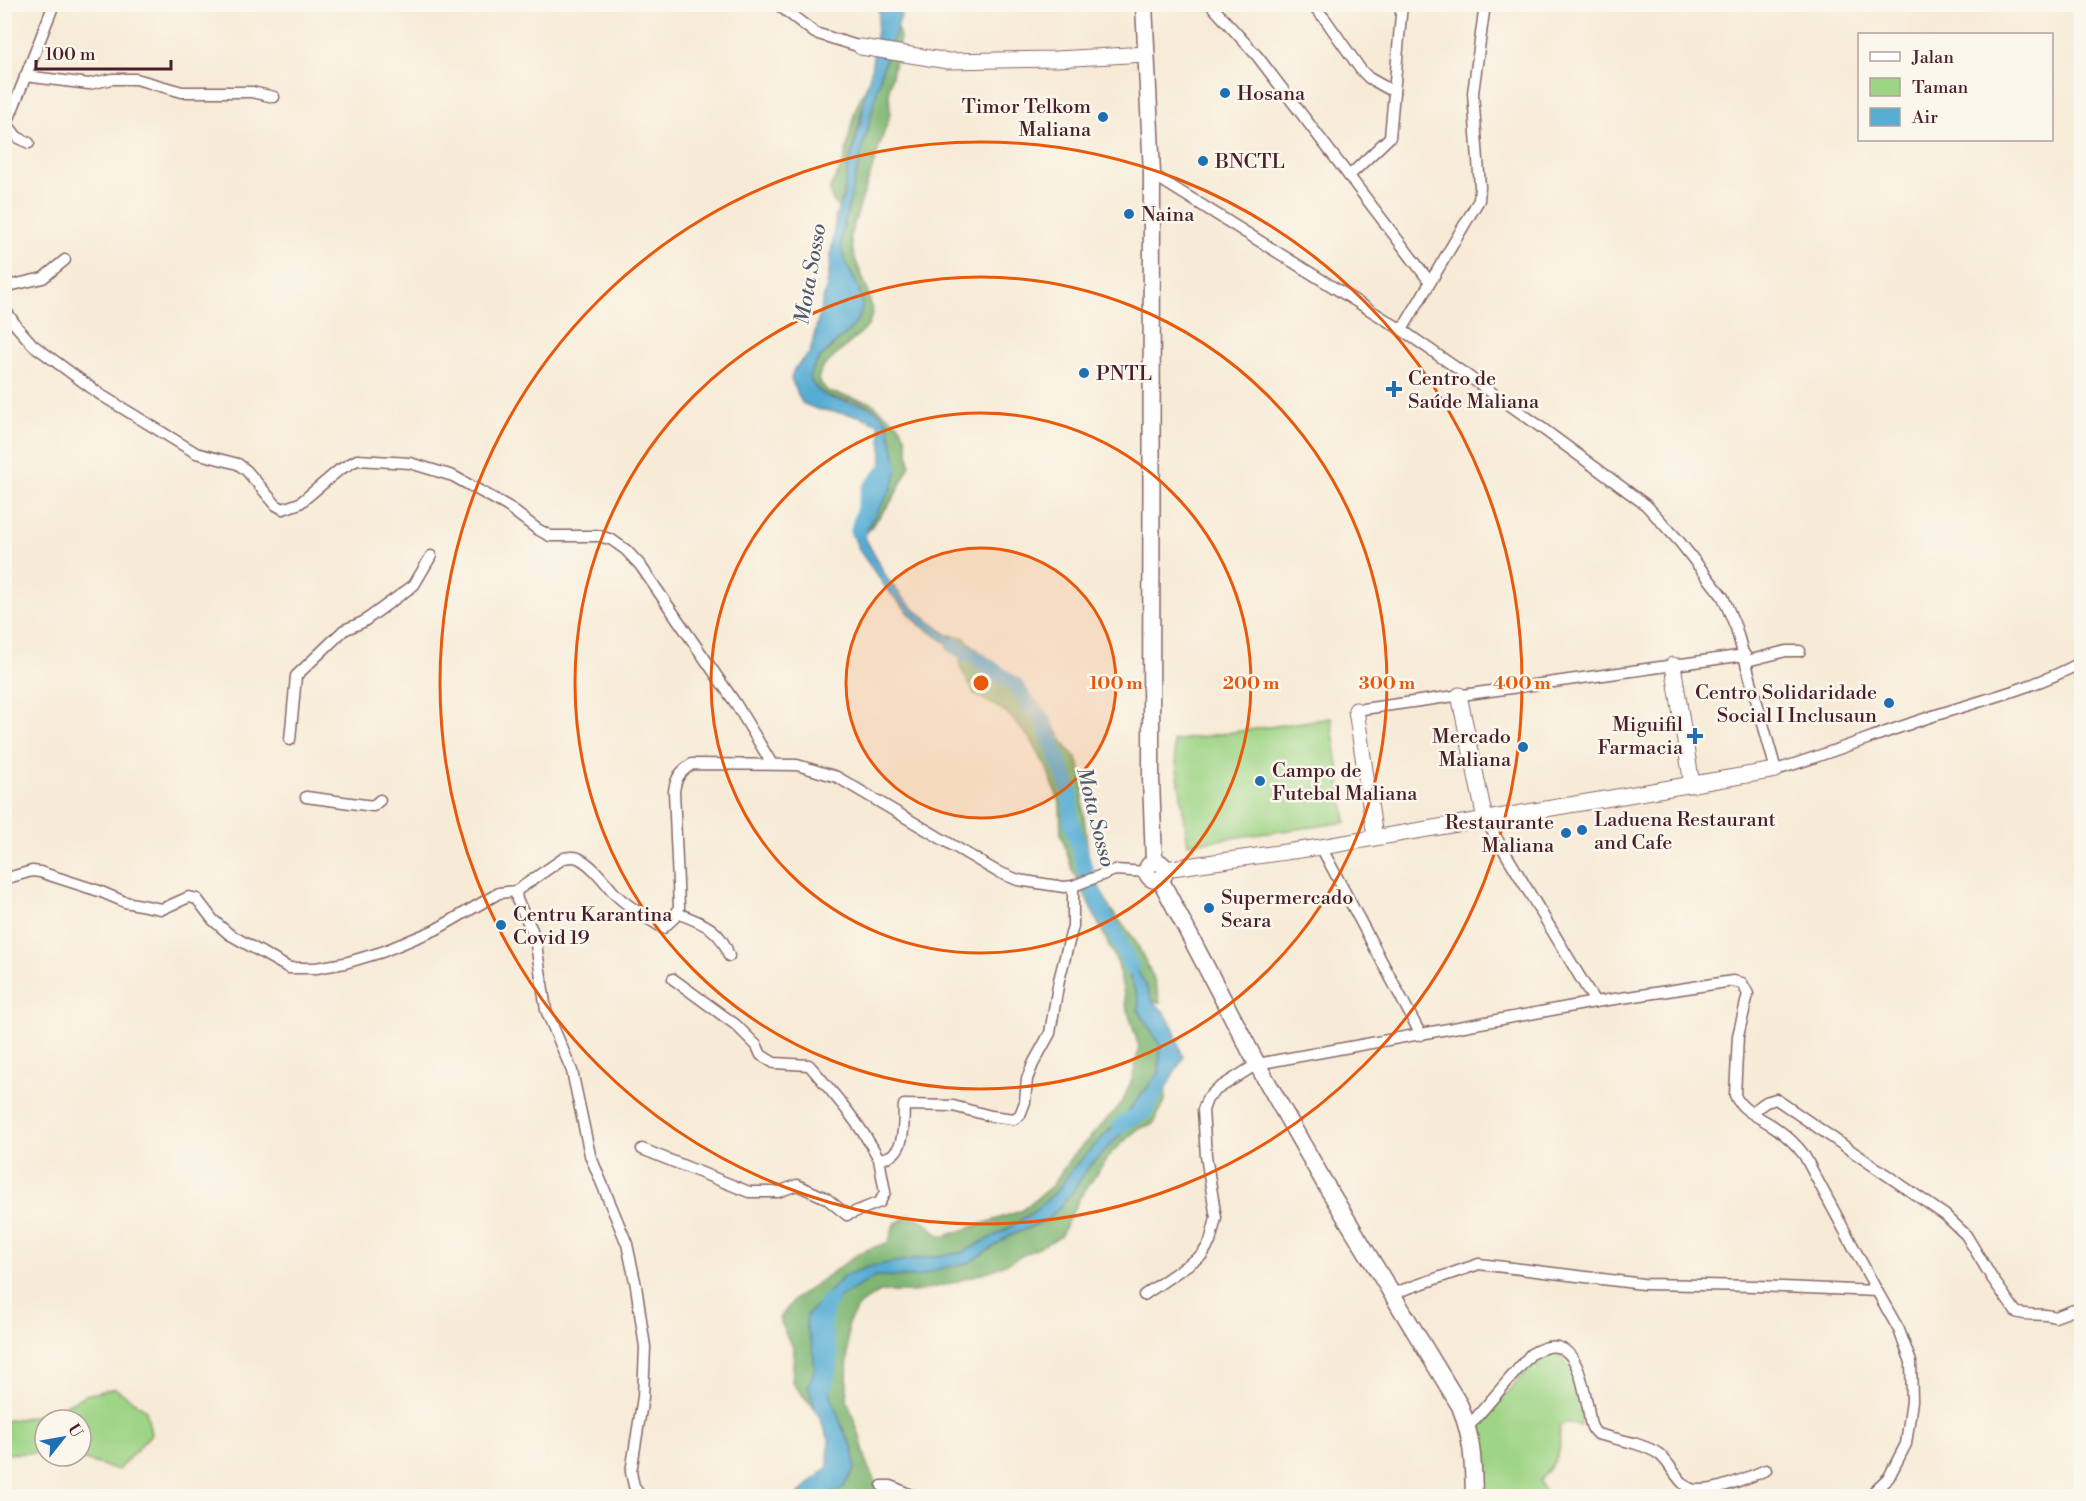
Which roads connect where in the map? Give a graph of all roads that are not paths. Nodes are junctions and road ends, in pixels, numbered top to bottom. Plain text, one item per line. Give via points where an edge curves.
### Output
1 (54, 4) edge
2 (777, 4) edge
3 (1144, 4) edge
4 (1210, 4) edge
5 (1312, 4) edge
6 (1402, 4) edge
7 (1485, 4) edge
8 (861, 47) joint
9 (1147, 54) junction
10 (25, 76) junction
11 (1394, 92) junction
12 (274, 97) dead end
13 (6, 128) edge
14 (29, 143) dead end
15 (1152, 174) junction
16 (1349, 176) junction
17 (65, 260) dead end
18 (1430, 282) junction
19 (4, 286) edge
20 (4, 308) edge
21 (1402, 330) junction
22 (431, 556) dead end
23 (1800, 651) dead end
24 (1746, 658) junction
25 (2082, 662) edge
26 (1673, 665) junction
27 (1459, 695) junction
28 (1356, 711) joint
29 (290, 740) dead end
30 (772, 764) junction
31 (1776, 770) junction
32 (1692, 785) junction
33 (306, 797) dead end
34 (380, 800) dead end
35 (1485, 819) junction
36 (1375, 837) junction
37 (1321, 847) junction
38 (1156, 870) junction
39 (4, 879) edge
40 (1073, 886) junction
41 (516, 891) junction
42 (677, 913) junction
43 (729, 956) dead end
44 (673, 979) dead end
45 (1595, 1002) junction
46 (1421, 1035) junction
47 (1257, 1064) junction
48 (1752, 1112) junction
49 (642, 1149) dead end
50 (879, 1159) junction
51 (1877, 1291) junction
52 (1391, 1294) junction
53 (1144, 1295) dead end
54 (2082, 1306) edge
55 (1468, 1427) junction
56 (1766, 1470) dead end
57 (882, 1486) dead end
58 (640, 1497) edge
59 (913, 1497) edge
60 (1474, 1497) edge
61 (1869, 1497) edge

1 - 10 street
2 - 8 street via 815,33
3 - 9 main road
4 - 16 street via 1258,57
5 - 11 street via 1361,70
6 - 11 street
7 - 18 street via 1473,93 1479,200
8 - 9 street via 948,60
9 - 15 main road
10 - 12 street via 89,84 136,79 182,92 252,92
10 - 13 street
11 - 16 street via 1390,137
13 - 14 street
15 - 21 street
15 - 38 main road via 1150,779
16 - 18 street
17 - 19 street via 43,278
18 - 21 street
20 - 30 street via 33,345 101,395 196,453 238,464 283,509 300,503 357,460 410,463 453,476 550,536 600,536 612,540 640,565 736,704
21 - 24 street via 1646,505 1723,597
22 - 29 street via 414,585 363,622 344,630 296,676
23 - 24 street
24 - 26 street
24 - 31 street
25 - 31 street via 1981,702
26 - 27 street
26 - 32 street
27 - 28 street
27 - 35 street
28 - 36 street
30 - 40 street via 797,765 837,777 996,871 1018,880
30 - 42 street via 692,764 676,777
31 - 32 street
32 - 35 street
33 - 34 street via 373,806
35 - 36 street
35 - 45 street
36 - 37 street
37 - 38 street
37 - 46 street
38 - 40 street via 1115,870
38 - 47 main road
39 - 41 street via 40,872 125,902 162,909 189,897 197,899 229,934 289,968 298,969 345,963 382,952 435,930 499,893
40 - 50 street via 1073,926 1050,1033 1027,1079 1020,1115 1014,1119 953,1106 904,1105 899,1147 893,1155
41 - 42 street via 571,856 586,863 617,896 663,928
41 - 58 street via 536,944 546,1010 572,1071 590,1155 627,1244 636,1286 645,1347 643,1397 631,1472
42 - 43 street via 718,933
44 - 50 street via 736,1025 761,1055 774,1063 809,1065 838,1098
45 - 46 street
45 - 48 street via 1733,981 1742,983 1748,994 1738,1036 1735,1095
46 - 47 street
47 - 52 main road
47 - 53 street via 1216,1090 1203,1110 1216,1218 1210,1242 1202,1255
48 - 51 street via 1795,1143 1804,1155
48 - 54 street via 1776,1099 1945,1215 1966,1235 2016,1312 2055,1317
49 - 50 street via 749,1192 778,1192 797,1185 826,1198 847,1215 880,1202 885,1192
51 - 52 street via 1643,1284 1479,1264
51 - 61 street via 1911,1362 1912,1401 1906,1444 1889,1477
52 - 55 main road via 1460,1406
55 - 56 street via 1531,1354 1555,1346 1569,1352 1576,1362 1590,1425 1597,1434 1658,1454 1688,1488 1710,1489
55 - 60 main road
57 - 59 street via 891,1486

